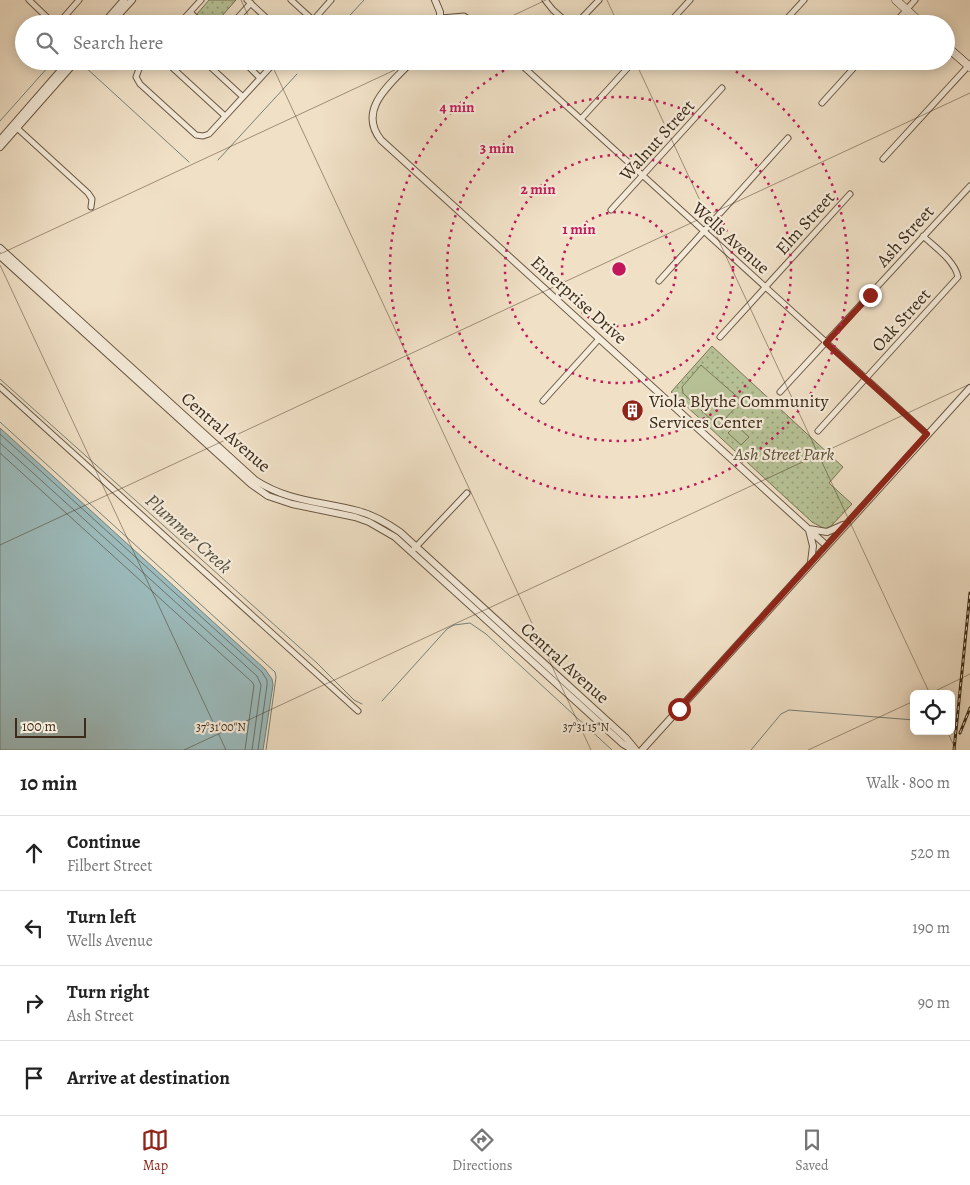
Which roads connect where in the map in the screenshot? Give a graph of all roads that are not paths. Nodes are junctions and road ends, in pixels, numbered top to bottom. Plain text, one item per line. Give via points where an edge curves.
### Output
1 (29, 0) edge
2 (79, 0) edge
3 (124, 0) edge
4 (132, 0) edge
5 (291, 0) edge
6 (331, 0) edge
7 (435, 0) edge
8 (545, 0) edge
9 (599, 0) edge
10 (690, 0) edge
11 (804, 0) edge
12 (896, 0) edge
13 (915, 0) edge
14 (199, 1) edge
15 (249, 2) edge
16 (907, 10) junction
17 (190, 12) junction
18 (46, 15) edge
19 (65, 15) edge
20 (111, 15) edge
21 (118, 15) edge
22 (187, 15) edge
23 (193, 15) edge
24 (239, 15) edge
25 (262, 15) edge
26 (305, 15) edge
27 (317, 15) edge
28 (439, 15) edge
29 (559, 15) edge
30 (585, 15) edge
31 (676, 15) edge
32 (790, 15) edge
33 (902, 15) edge
34 (912, 15) edge
35 (955, 53) edge
36 (969, 65) edge
37 (61, 70) edge
38 (68, 70) edge
39 (139, 70) edge
40 (175, 70) edge
41 (214, 70) edge
42 (252, 70) edge
43 (268, 70) edge
44 (404, 70) edge
45 (527, 70) edge
46 (626, 70) edge
47 (852, 70) edge
48 (260, 78) junction
49 (722, 88) dead end
50 (243, 97) junction
51 (822, 103) dead end
52 (225, 116) junction
53 (581, 120) junction
54 (17, 128) junction
55 (788, 138) dead end
56 (0, 140) edge
57 (0, 147) edge
58 (883, 159) dead end
59 (642, 175) junction
60 (970, 186) edge
61 (850, 194) dead end
62 (91, 207) dead end
63 (611, 210) dead end
64 (704, 231) junction
65 (923, 236) junction
66 (0, 248) edge
67 (0, 256) edge
68 (659, 281) dead end
69 (765, 287) junction
70 (720, 337) dead end
71 (599, 339) junction
72 (826, 343) junction
73 (866, 379) junction
74 (0, 387) edge
75 (970, 388) edge
76 (780, 392) dead end
77 (543, 401) dead end
78 (818, 431) dead end
79 (927, 434) junction
80 (467, 493) dead end
81 (846, 524) junction
82 (808, 529) junction
83 (827, 546) junction
84 (414, 549) junction
85 (811, 562) junction
86 (358, 711) dead end
87 (648, 746) edge
88 (634, 750) edge
89 (642, 750) edge

1 - 18 street
2 - 19 street
3 - 20 street
4 - 21 street
5 - 26 street
6 - 27 street
7 - 28 street
8 - 29 street
9 - 30 street
10 - 31 street
11 - 32 street
12 - 16 main road
13 - 16 street
14 - 17 street
15 - 24 street
15 - 25 street
16 - 33 street
16 - 34 main road
17 - 22 street
17 - 23 street
35 - 36 main road
36 - 58 street
37 - 56 street
38 - 54 street
39 - 52 street via 136,77 140,84 196,136 209,134
40 - 52 street
41 - 50 street
42 - 48 street
43 - 48 street
44 - 71 street, Enterprise Drive via 374,106 372,120 377,135
45 - 53 street, Wells Avenue
46 - 53 street
47 - 51 street
48 - 50 street
49 - 59 street, Walnut Street
50 - 52 street
53 - 59 street, Wells Avenue
54 - 57 street
54 - 62 street via 88,193 92,199
55 - 64 street
59 - 63 street, Walnut Street
59 - 64 street, Wells Avenue
60 - 65 street, Ash Street
61 - 69 street, Elm Street
64 - 68 street
64 - 69 street, Wells Avenue
65 - 72 street, Ash Street
65 - 73 street, Oak Street via 946,257 957,270 958,277
66 - 84 street, Central Avenue via 255,480 293,498 368,514 400,532
67 - 84 street, Central Avenue via 251,484 268,496 292,504 369,522
69 - 70 street, Elm Street
69 - 72 street, Wells Avenue
71 - 77 street
71 - 82 street, Enterprise Drive
72 - 73 street, Wells Avenue
72 - 76 street, Ash Street
73 - 78 street, Oak Street
73 - 79 street, Wells Avenue
74 - 86 street
75 - 79 street
79 - 81 street
80 - 84 street
81 - 82 street via 827,532
81 - 83 street
82 - 83 street, Enterprise Drive
82 - 85 street via 813,546
83 - 85 street
84 - 88 street, Central Avenue via 626,738
85 - 87 street
87 - 89 street

